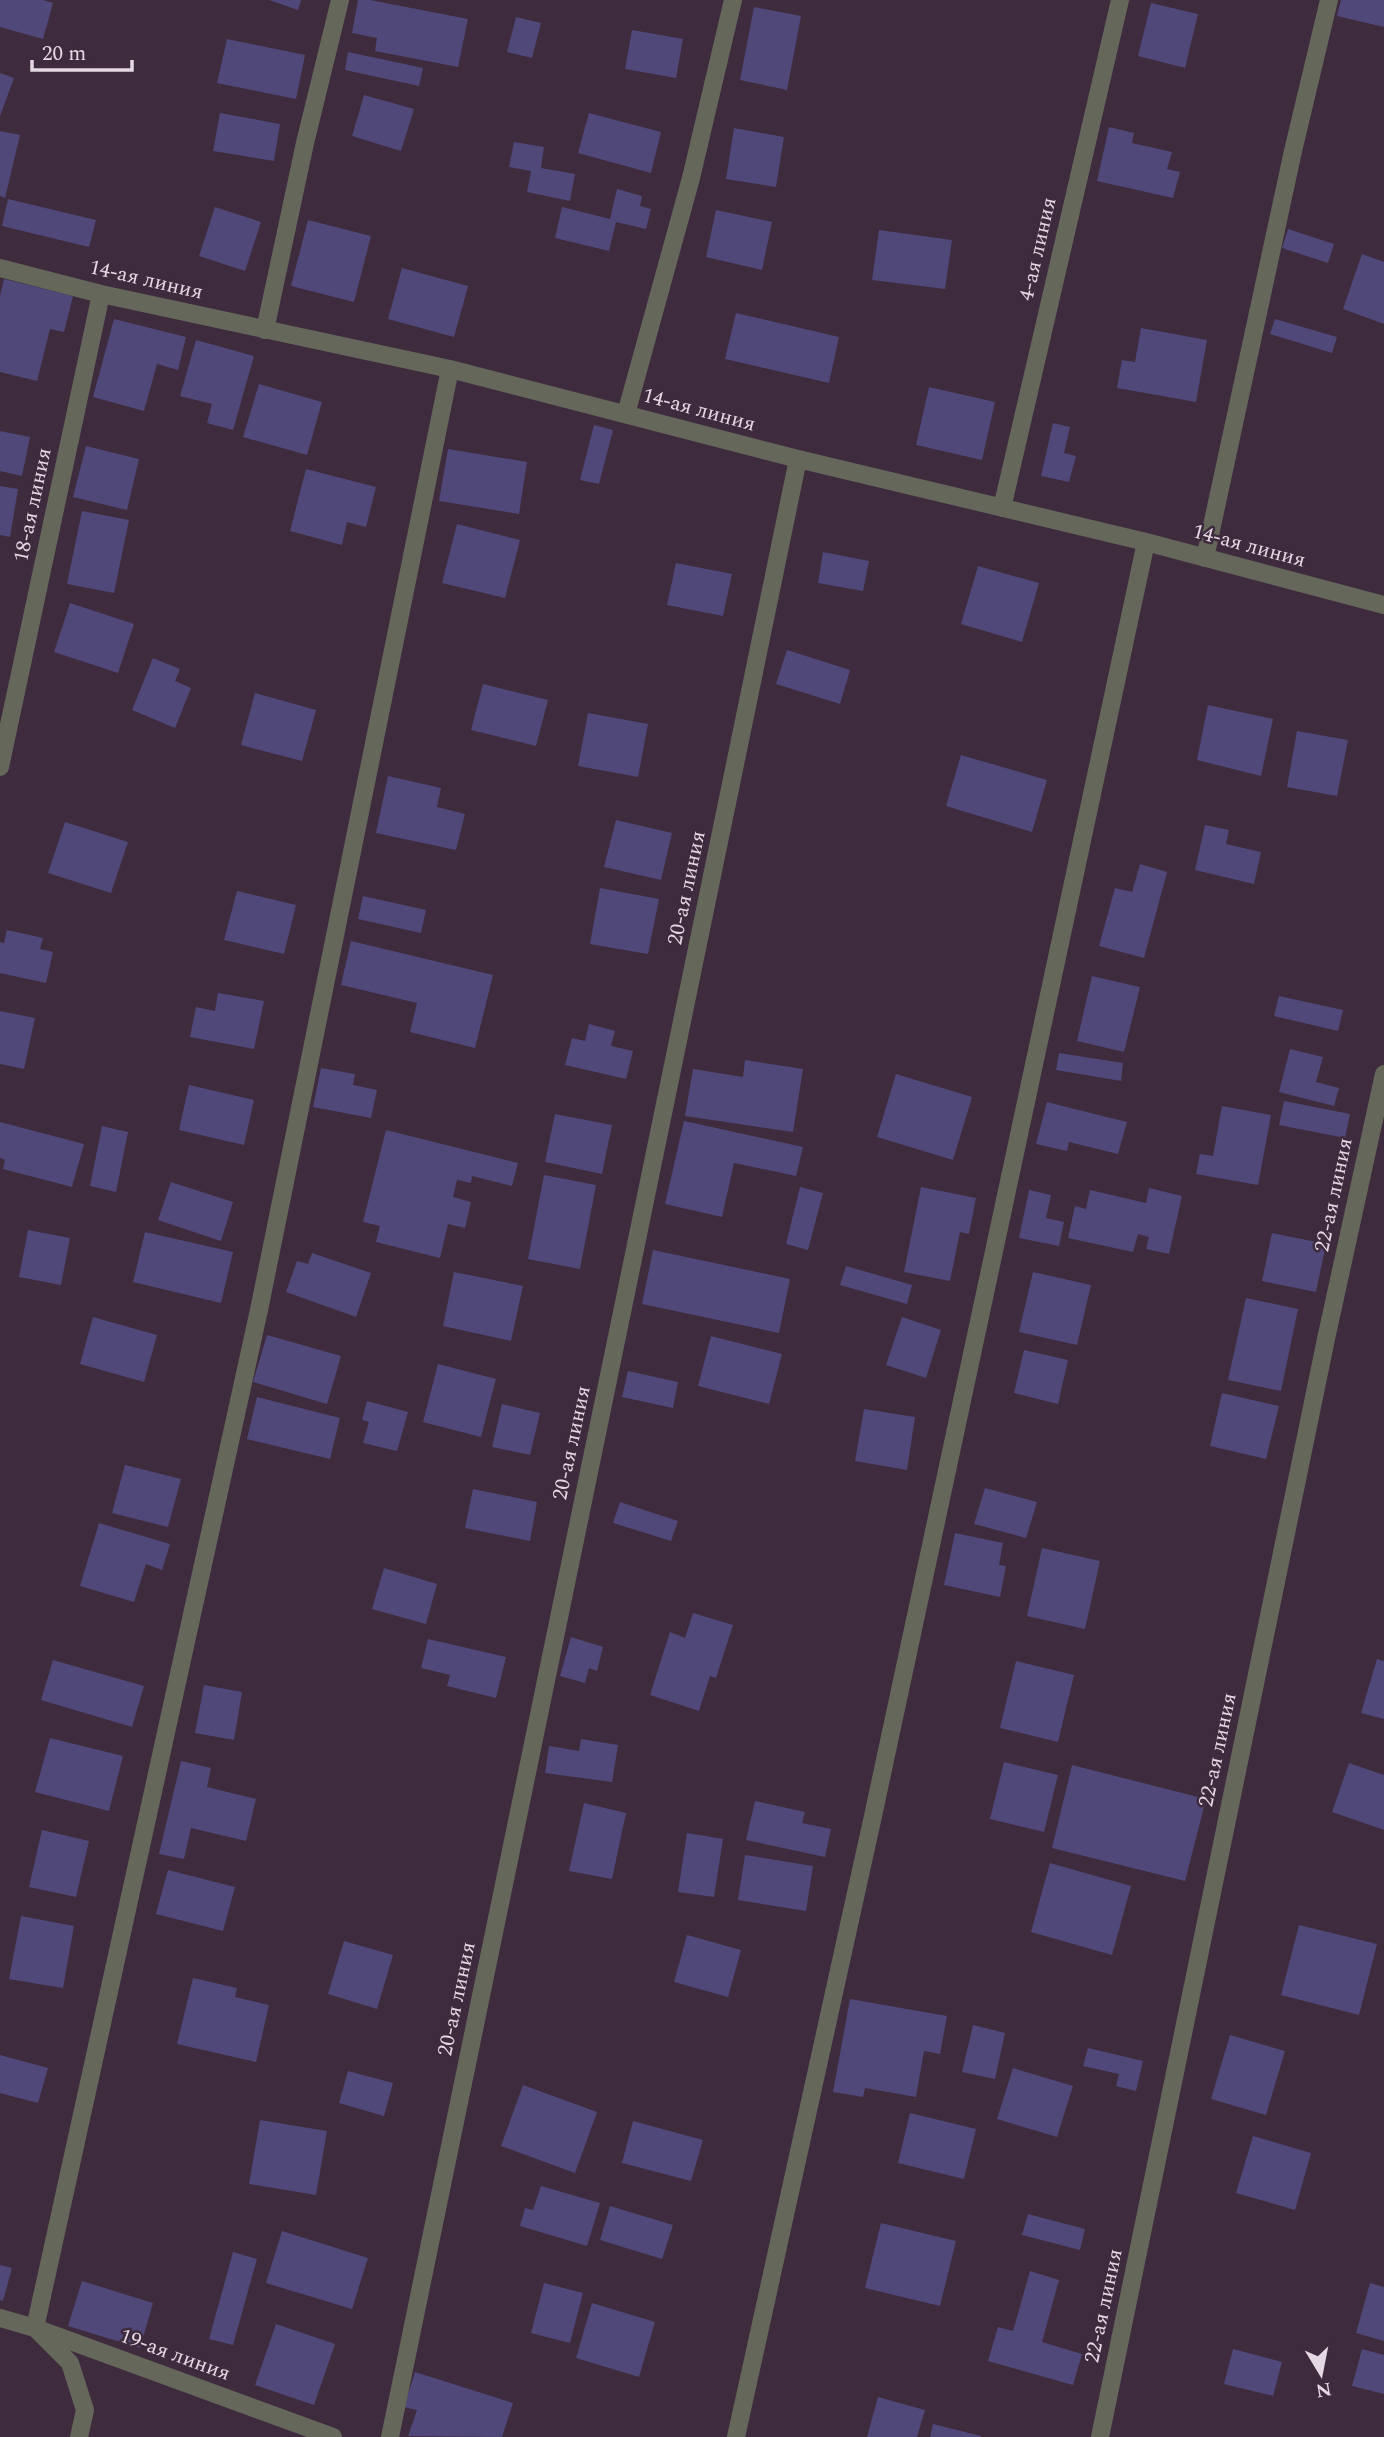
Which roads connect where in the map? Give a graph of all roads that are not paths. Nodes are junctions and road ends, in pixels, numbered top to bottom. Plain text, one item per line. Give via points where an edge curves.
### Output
1 (340, 0) edge
2 (733, 0) edge
3 (1120, 0) edge
4 (1329, 0) edge
5 (0, 268) edge
6 (101, 295) junction
7 (265, 330) junction
8 (450, 369) junction
9 (626, 414) junction
10 (798, 459) junction
11 (1002, 508) junction
12 (1146, 542) junction
13 (1205, 558) junction
14 (1384, 605) edge
15 (0, 766) edge
16 (1384, 1074) edge
17 (0, 2318) edge
18 (35, 2328) junction
19 (79, 2437) edge
20 (333, 2437) edge
21 (390, 2437) edge
22 (736, 2437) edge
23 (1100, 2437) edge

1 - 7 street
2 - 9 street via 691,178
3 - 11 street, 4-ая линия
4 - 13 street
5 - 6 street, 14-ая линия
6 - 7 street, 14-ая линия
6 - 15 street, 18-ая линия
7 - 8 street, 14-ая линия
8 - 9 street, 14-ая линия
8 - 18 street via 259,1310
9 - 10 street, 14-ая линия
10 - 11 street, 14-ая линия
10 - 21 street, 20-ая линия
11 - 12 street, 14-ая линия
12 - 13 street, 14-ая линия
12 - 22 street
13 - 14 street, 14-ая линия
16 - 23 street, 22-ая линия
17 - 18 street, 19-ая линия
18 - 19 street via 69,2363 85,2410
18 - 20 street, 19-ая линия

